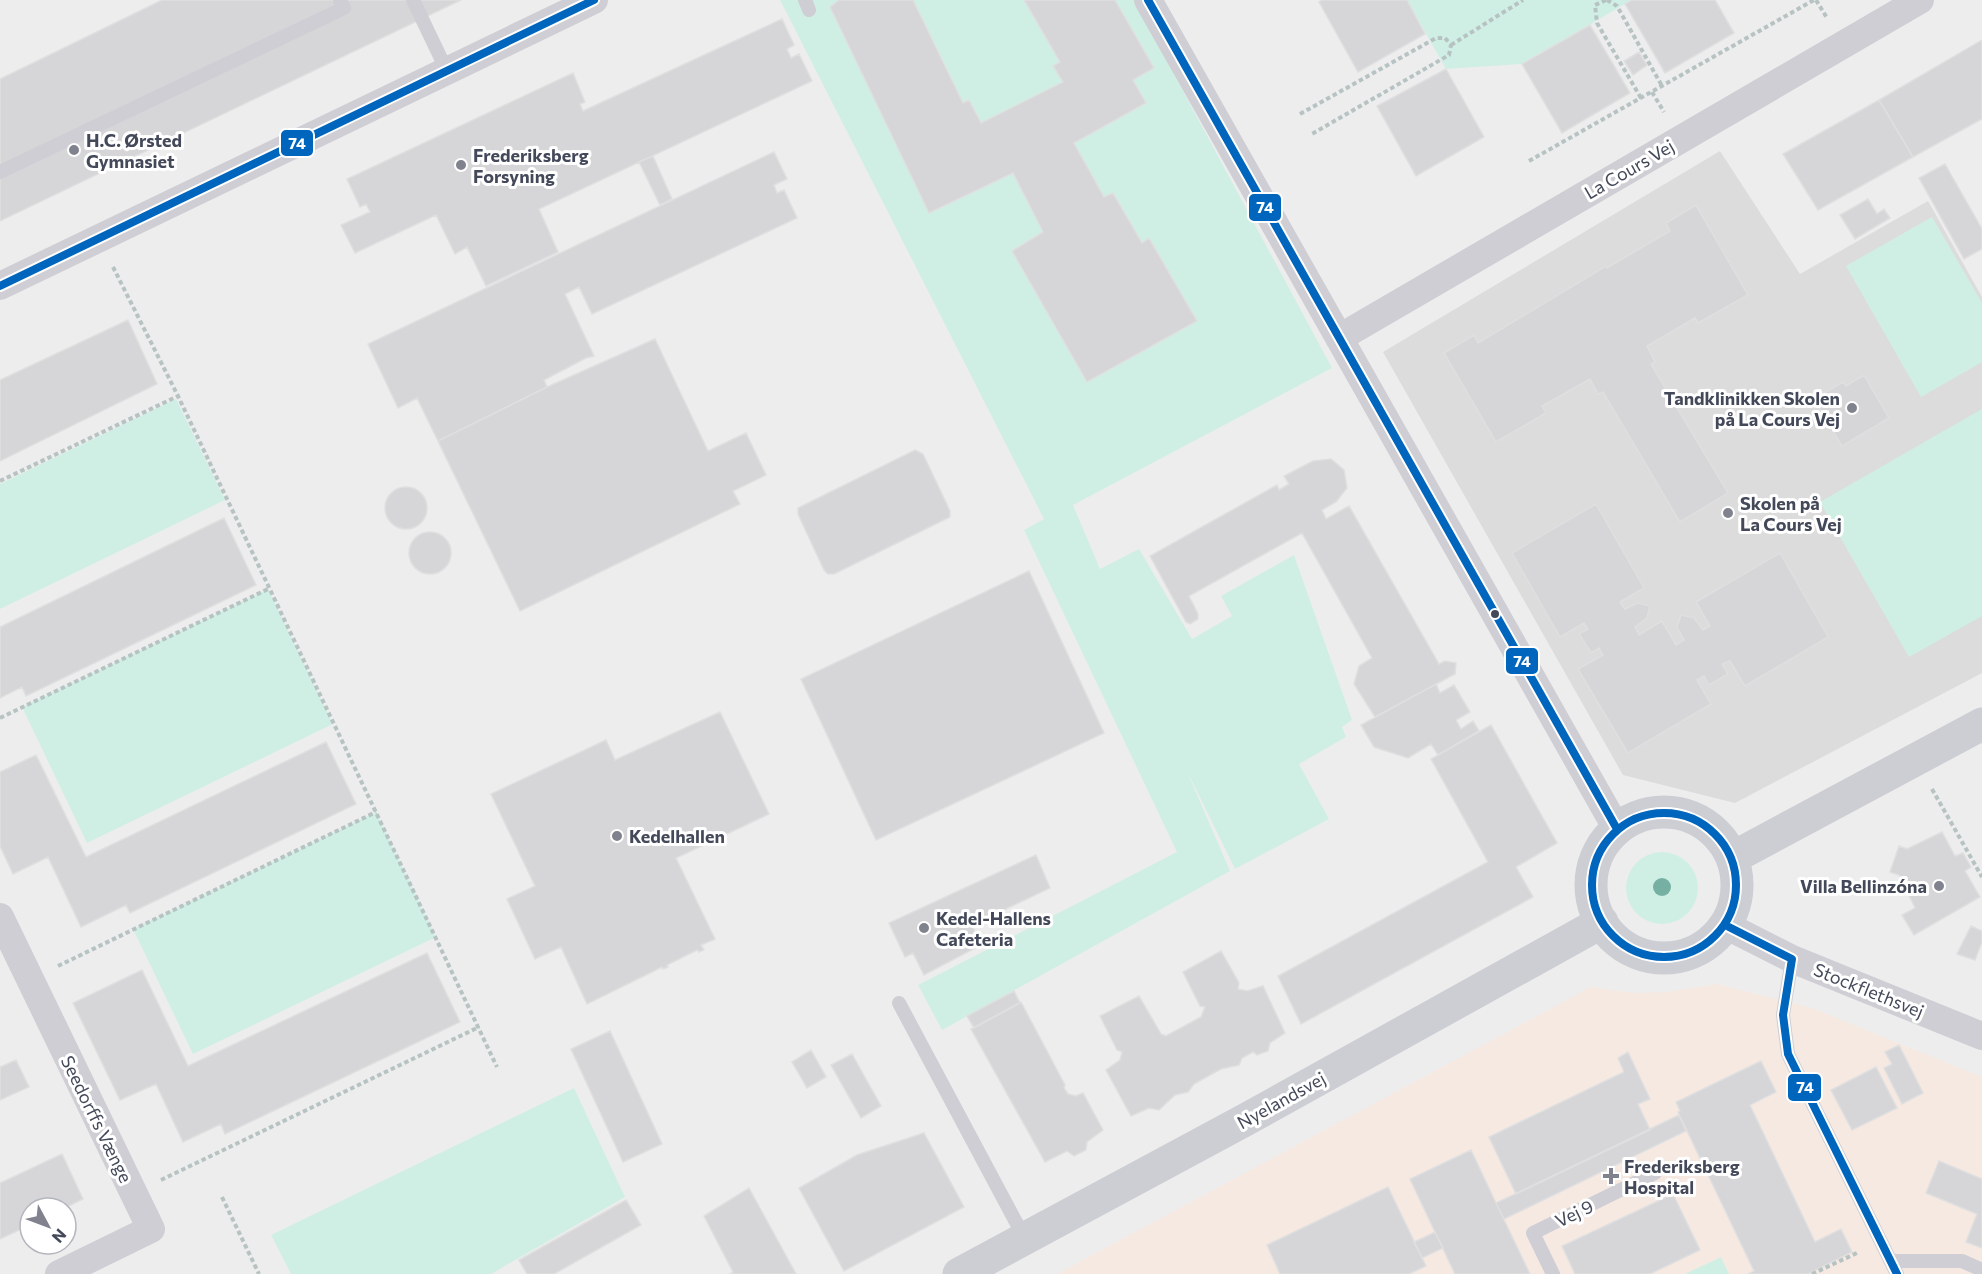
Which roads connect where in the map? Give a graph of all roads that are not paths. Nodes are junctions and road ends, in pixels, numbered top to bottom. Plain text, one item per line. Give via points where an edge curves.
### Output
1 (340, 0) edge
2 (413, 0) edge
3 (594, 0) edge
4 (1148, 0) edge
5 (1920, 0) edge
6 (447, 71) junction
7 (0, 172) edge
8 (0, 286) edge
9 (1339, 338) junction
10 (1982, 724) edge
11 (1617, 828) junction
12 (1732, 858) junction
13 (0, 917) edge
14 (1602, 922) junction
15 (1725, 925) junction
16 (1792, 959) junction
17 (899, 1003) dead end
18 (1982, 1036) edge
19 (1655, 1173) dead end
20 (1025, 1239) junction
21 (1890, 1261) junction
22 (1982, 1270) edge
23 (59, 1274) edge
24 (959, 1274) edge
25 (1553, 1274) edge
26 (1897, 1274) edge

1 - 7 lane via 344,8
2 - 6 lane
3 - 6 street
4 - 9 street
5 - 9 street, La Cours Vej
6 - 8 street
9 - 11 street
10 - 12 street
11 - 12 street via 1633,818 1657,812 1695,818 1715,831
11 - 14 street via 1601,848 1592,872 1593,898
12 - 15 street via 1737,876 1736,901
13 - 23 street, Seedorffs Vænge via 151,1229
14 - 15 street via 1631,950 1664,958 1689,954 1705,946
14 - 20 street, Nyelandsvej
15 - 16 street, Stockflethsvej
16 - 18 street, Stockflethsvej
16 - 21 lane via 1783,1015 1788,1054
17 - 20 lane
19 - 25 lane, Vej 9 via 1533,1233
20 - 24 street, Nyelandsvej
21 - 22 lane via 1962,1262
21 - 26 lane

